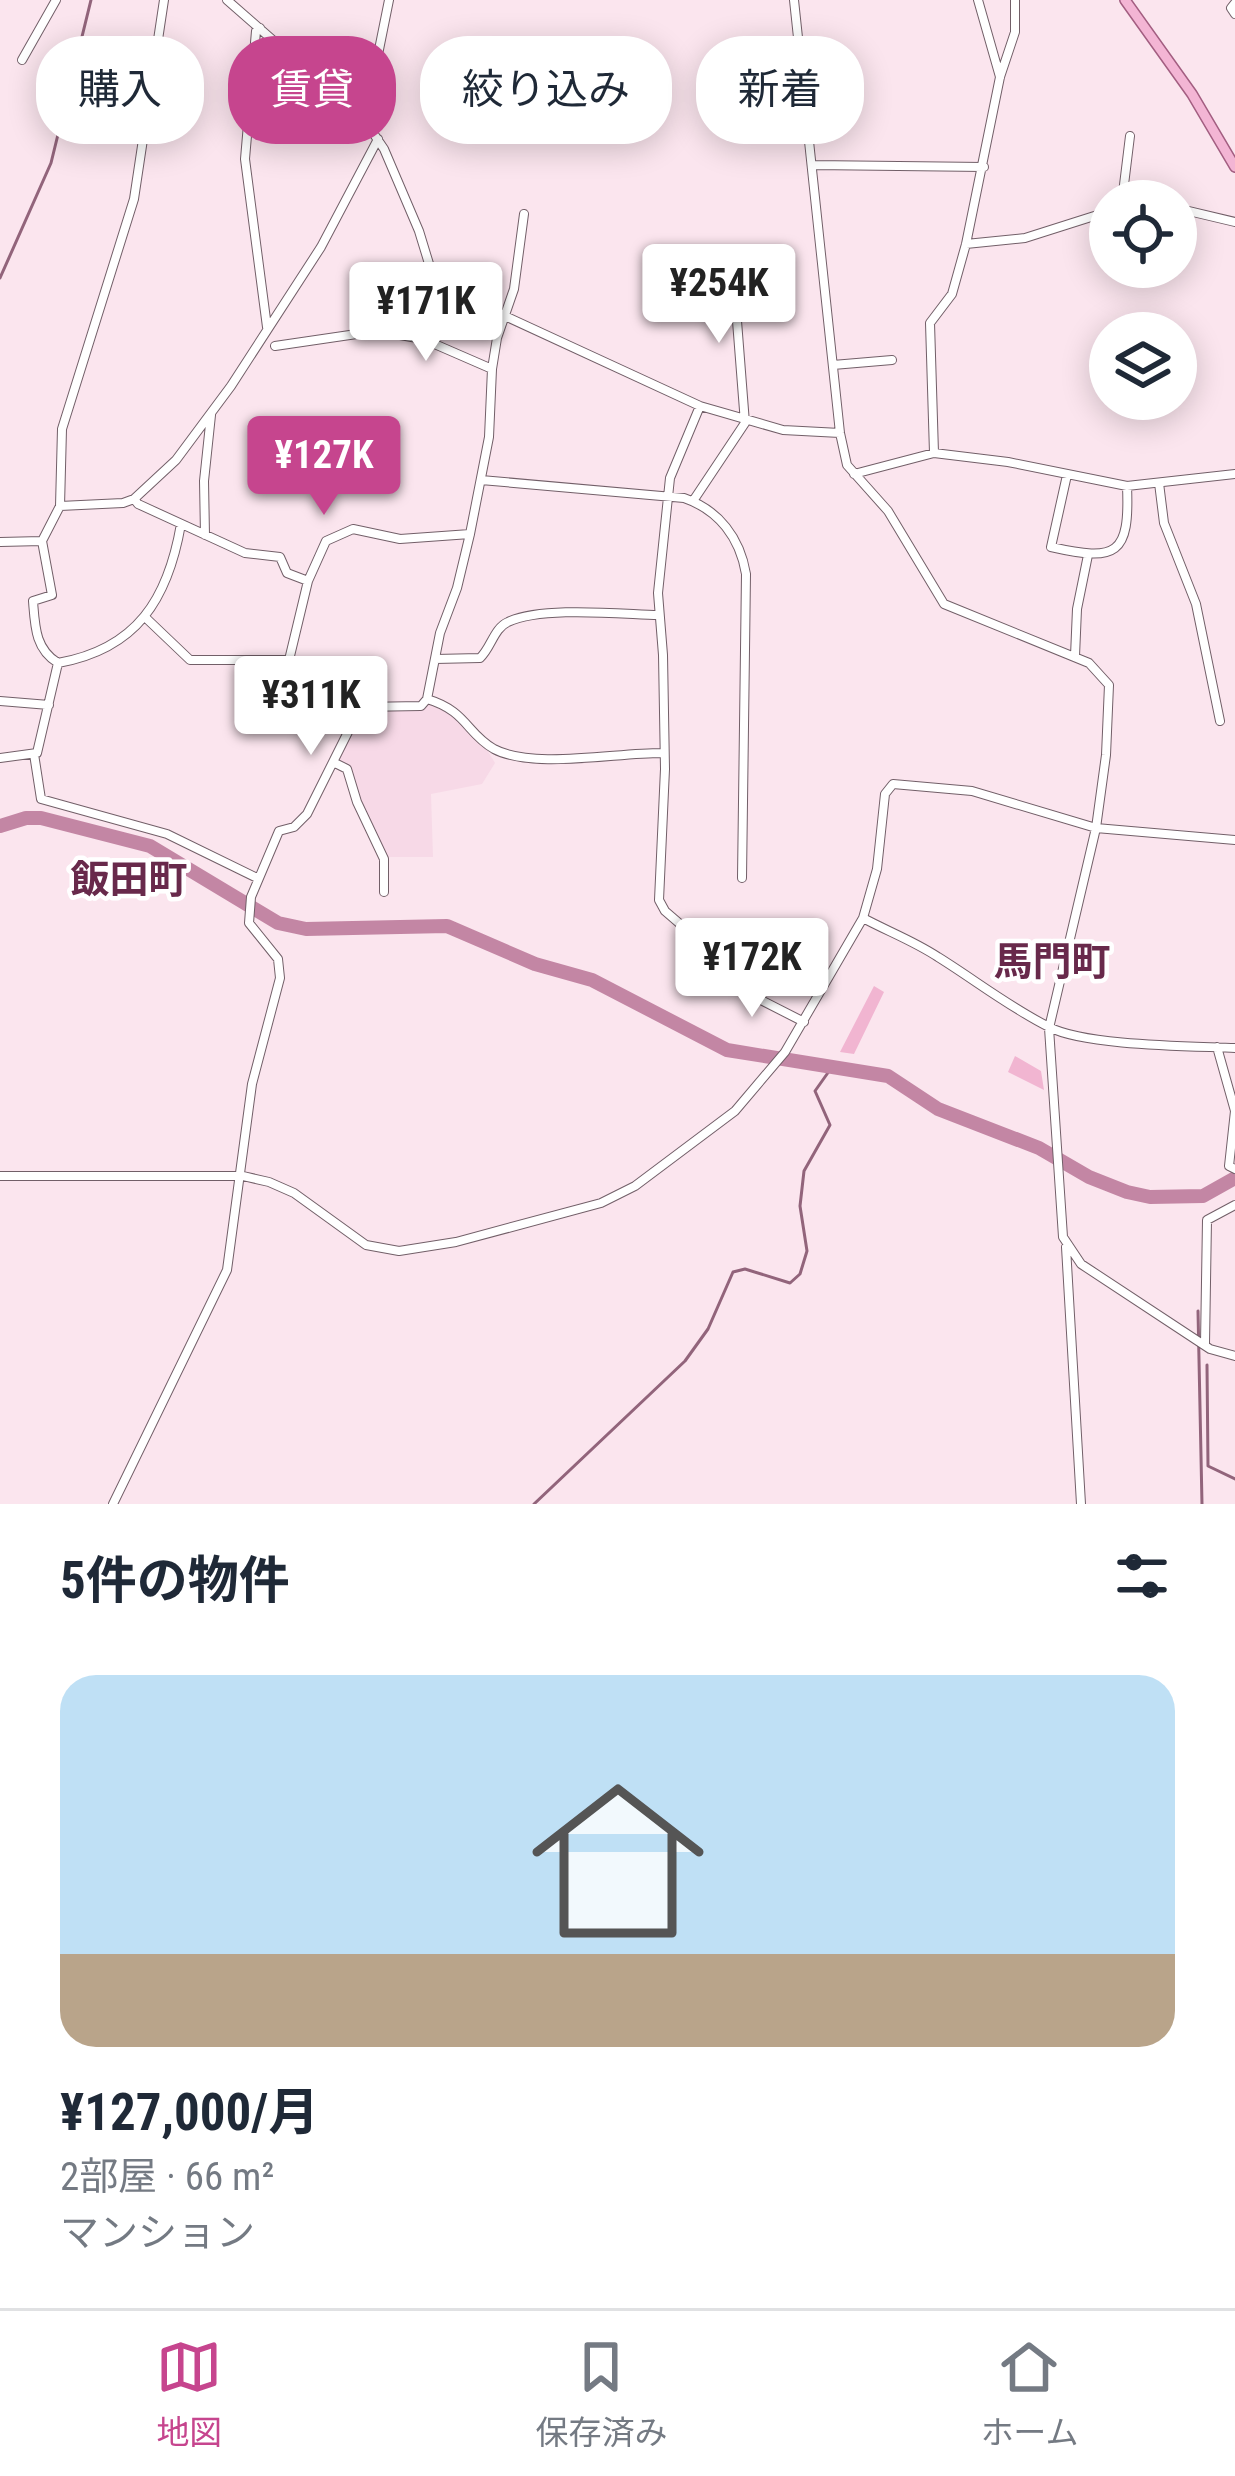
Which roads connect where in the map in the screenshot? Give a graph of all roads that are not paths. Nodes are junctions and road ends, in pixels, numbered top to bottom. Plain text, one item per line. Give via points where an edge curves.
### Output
1 (56, 0) edge
2 (164, 0) edge
3 (226, 0) edge
4 (389, 0) edge
5 (794, 0) edge
6 (978, 0) edge
7 (1015, 0) edge
8 (1125, 0) edge
9 (1235, 3) edge
10 (1235, 14) edge
11 (261, 28) junction
12 (270, 36) edge
13 (382, 36) edge
14 (22, 60) dead end
15 (1000, 77) junction
16 (1130, 136) dead end
17 (375, 144) edge
18 (380, 144) edge
19 (813, 165) junction
20 (984, 167) junction
21 (1235, 167) edge
22 (1125, 180) edge
23 (1197, 213) edge
24 (524, 214) dead end
25 (1089, 218) edge
26 (1235, 222) edge
27 (967, 244) junction
28 (733, 270) dead end
29 (504, 318) junction
30 (268, 328) junction
31 (274, 346) dead end
32 (892, 360) dead end
33 (833, 365) junction
34 (492, 369) junction
35 (700, 406) junction
36 (211, 413) junction
37 (745, 419) junction
38 (840, 434) junction
39 (934, 453) junction
40 (854, 474) junction
41 (1235, 474) edge
42 (1067, 475) junction
43 (481, 480) junction
44 (1159, 483) junction
45 (1127, 486) junction
46 (669, 495) junction
47 (134, 499) junction
48 (693, 501) junction
49 (60, 506) junction
50 (181, 524) junction
51 (470, 534) junction
52 (205, 535) junction
53 (0, 542) edge
54 (42, 542) junction
55 (1088, 555) junction
56 (308, 581) junction
57 (658, 615) junction
58 (147, 620) junction
59 (1075, 656) junction
60 (435, 659) junction
61 (289, 660) junction
62 (58, 663) junction
63 (427, 699) junction
64 (0, 701) edge
65 (49, 705) junction
66 (361, 706) junction
67 (1220, 721) dead end
68 (664, 752) junction
69 (34, 754) junction
70 (0, 758) edge
71 (333, 762) junction
72 (1096, 828) junction
73 (1235, 840) edge
74 (257, 878) junction
75 (742, 878) dead end
76 (384, 892) dead end
77 (863, 917) junction
78 (804, 1022) junction
79 (1049, 1028) junction
80 (1217, 1047) junction
81 (1235, 1048) edge
82 (1232, 1167) edge
83 (0, 1176) edge
84 (243, 1176) junction
85 (1235, 1204) edge
86 (1066, 1246) junction
87 (1208, 1347) junction
88 (1235, 1356) edge
89 (113, 1504) edge
90 (1081, 1504) edge

1 - 14 street
2 - 49 street via 134,199 62,429
3 - 11 street
4 - 13 street
5 - 19 street
6 - 15 street
7 - 15 street via 1015,32
8 - 21 main road
9 - 10 street
11 - 12 street
11 - 30 street via 250,68 245,159
15 - 20 street
16 - 22 street
17 - 30 street
18 - 29 street via 442,287
19 - 20 street
19 - 33 street
20 - 27 street
23 - 26 street
24 - 29 street
25 - 27 street
27 - 39 street via 952,294 930,323
28 - 37 street
29 - 34 street
29 - 35 street
30 - 36 street
31 - 34 street via 377,331 423,339
32 - 33 street
33 - 38 street
34 - 43 street
35 - 37 street
35 - 46 street
36 - 47 street
36 - 52 street
37 - 38 street
37 - 48 street
38 - 40 street
39 - 40 street
39 - 42 street
40 - 59 street via 888,512 944,604
41 - 44 street
42 - 45 street
42 - 55 street via 1051,547
43 - 46 street
43 - 51 street
44 - 45 street
44 - 67 street
45 - 55 street via 1122,542
46 - 48 street
46 - 57 street
47 - 49 street
47 - 50 street
48 - 75 street via 730,532 746,574
49 - 54 street
50 - 52 street
50 - 58 street
51 - 56 street via 400,539 353,529 326,541
51 - 60 street
52 - 56 street via 245,553 280,557 287,572
53 - 54 street
54 - 62 street via 52,595 33,602 34,615 39,644
55 - 59 street
56 - 61 street
57 - 60 street via 526,617 501,627 480,658
57 - 68 street
58 - 61 street via 190,660
58 - 62 street via 83,658
59 - 72 street via 1110,690
60 - 63 street
61 - 66 street
62 - 65 street
63 - 66 street via 421,706
63 - 68 street via 459,713 493,748 521,756
64 - 65 street
65 - 69 street
66 - 71 street
68 - 78 street via 659,900 755,997
69 - 70 street
69 - 74 street via 41,799 169,834
71 - 74 street via 307,814 279,831
71 - 76 street via 347,769 384,860
72 - 73 street
72 - 77 street via 972,791 893,784
72 - 79 street
74 - 84 street via 248,916 278,959 280,978 252,1084
77 - 78 street
77 - 79 street
78 - 84 street via 735,1112 601,1203 399,1251 366,1244 294,1193
79 - 80 street
79 - 86 street
80 - 81 street
80 - 82 street via 1235,1111
83 - 84 street
84 - 89 street via 224,1280
85 - 87 street via 1207,1220
86 - 87 street
86 - 90 street
87 - 88 street

